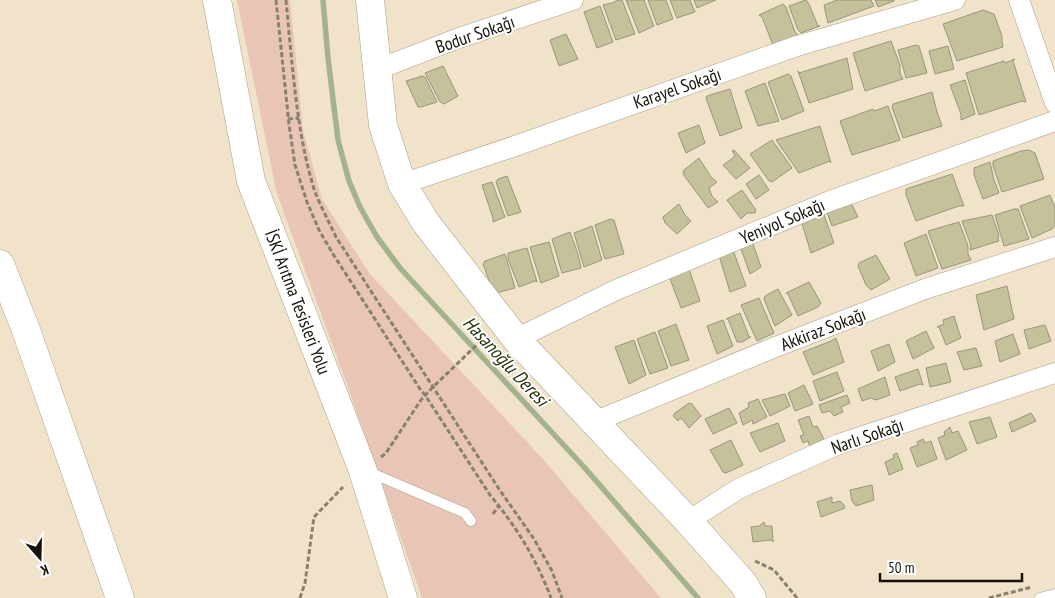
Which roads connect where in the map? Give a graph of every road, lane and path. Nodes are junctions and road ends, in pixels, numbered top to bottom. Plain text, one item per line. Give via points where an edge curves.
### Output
1 (217, 0) edge
2 (276, 0) edge
3 (286, 0) edge
4 (370, 0) edge
5 (573, 0) edge
6 (955, 0) edge
7 (1019, 0) edge
8 (376, 70) junction
9 (1055, 103) edge
10 (299, 118) junction
11 (288, 119) junction
12 (1055, 121) edge
13 (402, 184) junction
14 (1055, 247) edge
15 (0, 264) edge
16 (488, 335) dead end
17 (516, 339) junction
18 (1055, 373) edge
19 (432, 387) junction
20 (425, 395) junction
21 (594, 422) junction
22 (362, 468) junction
23 (499, 505) junction
24 (493, 514) dead end
25 (471, 521) dead end
26 (688, 521) junction
27 (1012, 592) dead end
28 (1055, 594) edge
29 (120, 598) edge
30 (300, 598) edge
31 (403, 598) edge
32 (551, 598) edge
33 (562, 598) edge
34 (752, 598) edge
35 (989, 598) edge
36 (1040, 598) edge

1 - 22 street, İSKİ Arıtma Tesisleri Yolu via 251,182
2 - 11 path
3 - 10 path
4 - 8 street
5 - 8 street, Bodur Sokağı
6 - 13 street, Karayel Sokağı via 797,46
7 - 9 street
8 - 13 street via 383,125
10 - 11 path
10 - 19 path via 301,139 316,193 336,237
11 - 20 path via 295,165 319,230
12 - 17 street, Yeniyol Sokağı via 821,204 616,290
13 - 17 street via 426,223
14 - 21 street, Akkiraz Sokağı via 924,289
15 - 29 street
16 - 19 path
17 - 21 street
18 - 26 street, Narlı Sokağı via 839,444 740,488
19 - 20 path
19 - 33 path via 534,539 552,571
20 - 22 path via 386,453
20 - 23 path
21 - 26 street
22 - 25 lane via 465,513
22 - 30 path via 314,517
22 - 31 street, İSKİ Arıtma Tesisleri Yolu
23 - 24 path
23 - 32 path via 523,540
26 - 34 street via 743,583
27 - 35 path
28 - 36 lane

